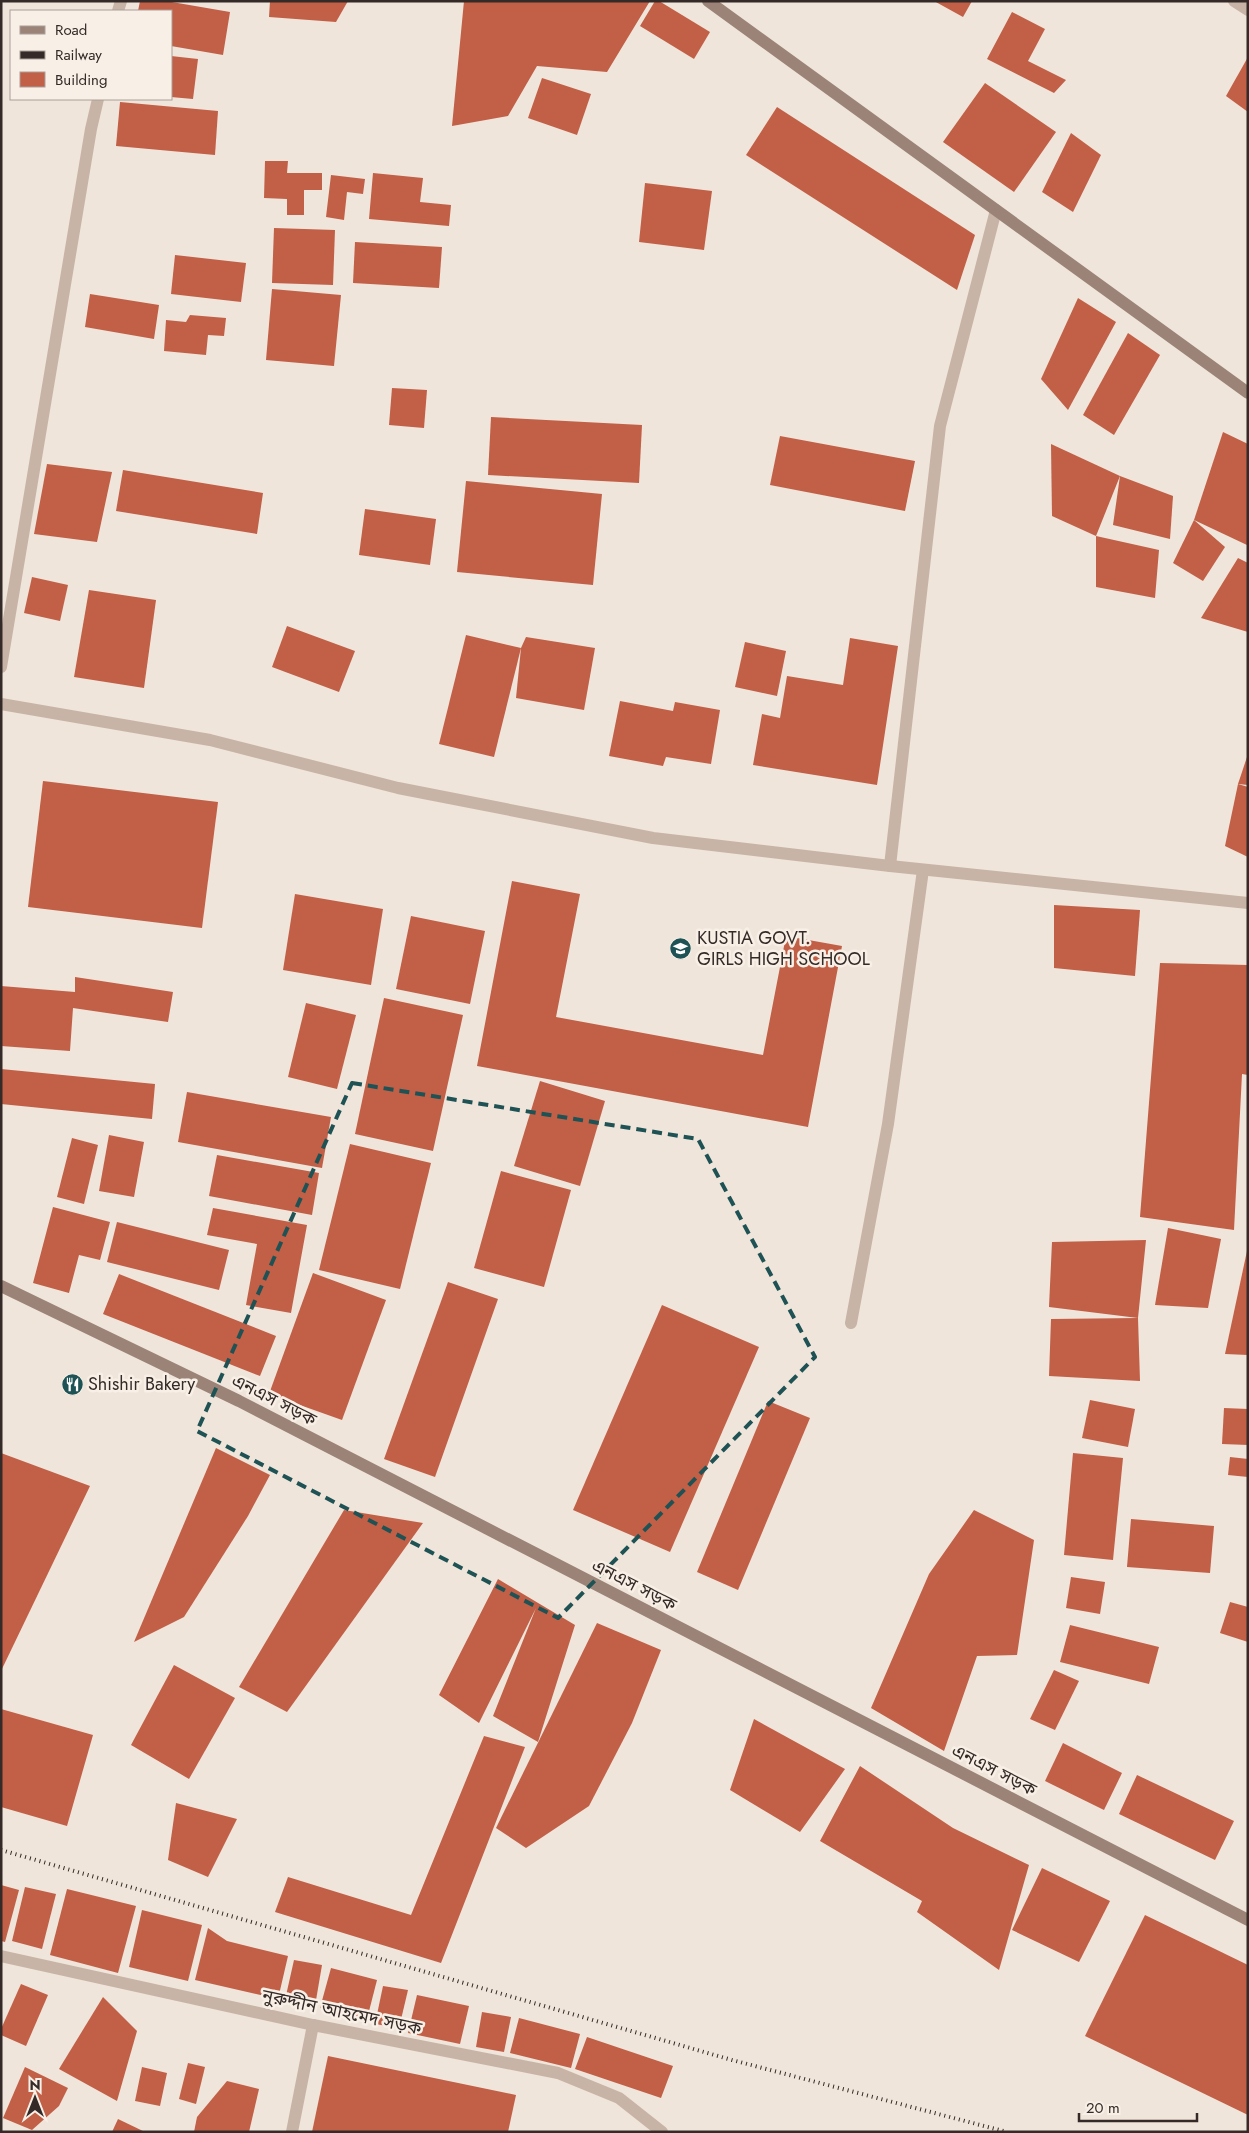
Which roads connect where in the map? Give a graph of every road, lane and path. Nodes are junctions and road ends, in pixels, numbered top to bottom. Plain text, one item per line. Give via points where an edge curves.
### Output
1 (708, 1) edge
2 (1234, 1) edge
3 (1248, 10) edge
4 (98, 100) edge
5 (996, 210) junction
6 (1248, 393) edge
7 (1, 668) edge
8 (1, 704) edge
9 (890, 866) junction
10 (923, 870) junction
11 (1248, 903) edge
12 (1, 1286) edge
13 (851, 1323) dead end
14 (1248, 1920) edge
15 (1, 1956) edge
16 (313, 2024) junction
17 (292, 2132) edge
18 (662, 2132) edge

1 - 5 main road
2 - 3 street
4 - 7 street
5 - 6 main road
5 - 9 street via 940,426
8 - 9 street via 210,740 398,788 653,838
9 - 10 street
10 - 11 street
10 - 13 street via 888,1124
12 - 14 main road, এনএস সড়ক via 239,1401
15 - 16 street, নুরুদ্দীন আহমেদ সড়ক
16 - 17 street
16 - 18 street, নুরুদ্দীন আহমেদ সড়ক via 558,2073 619,2098

